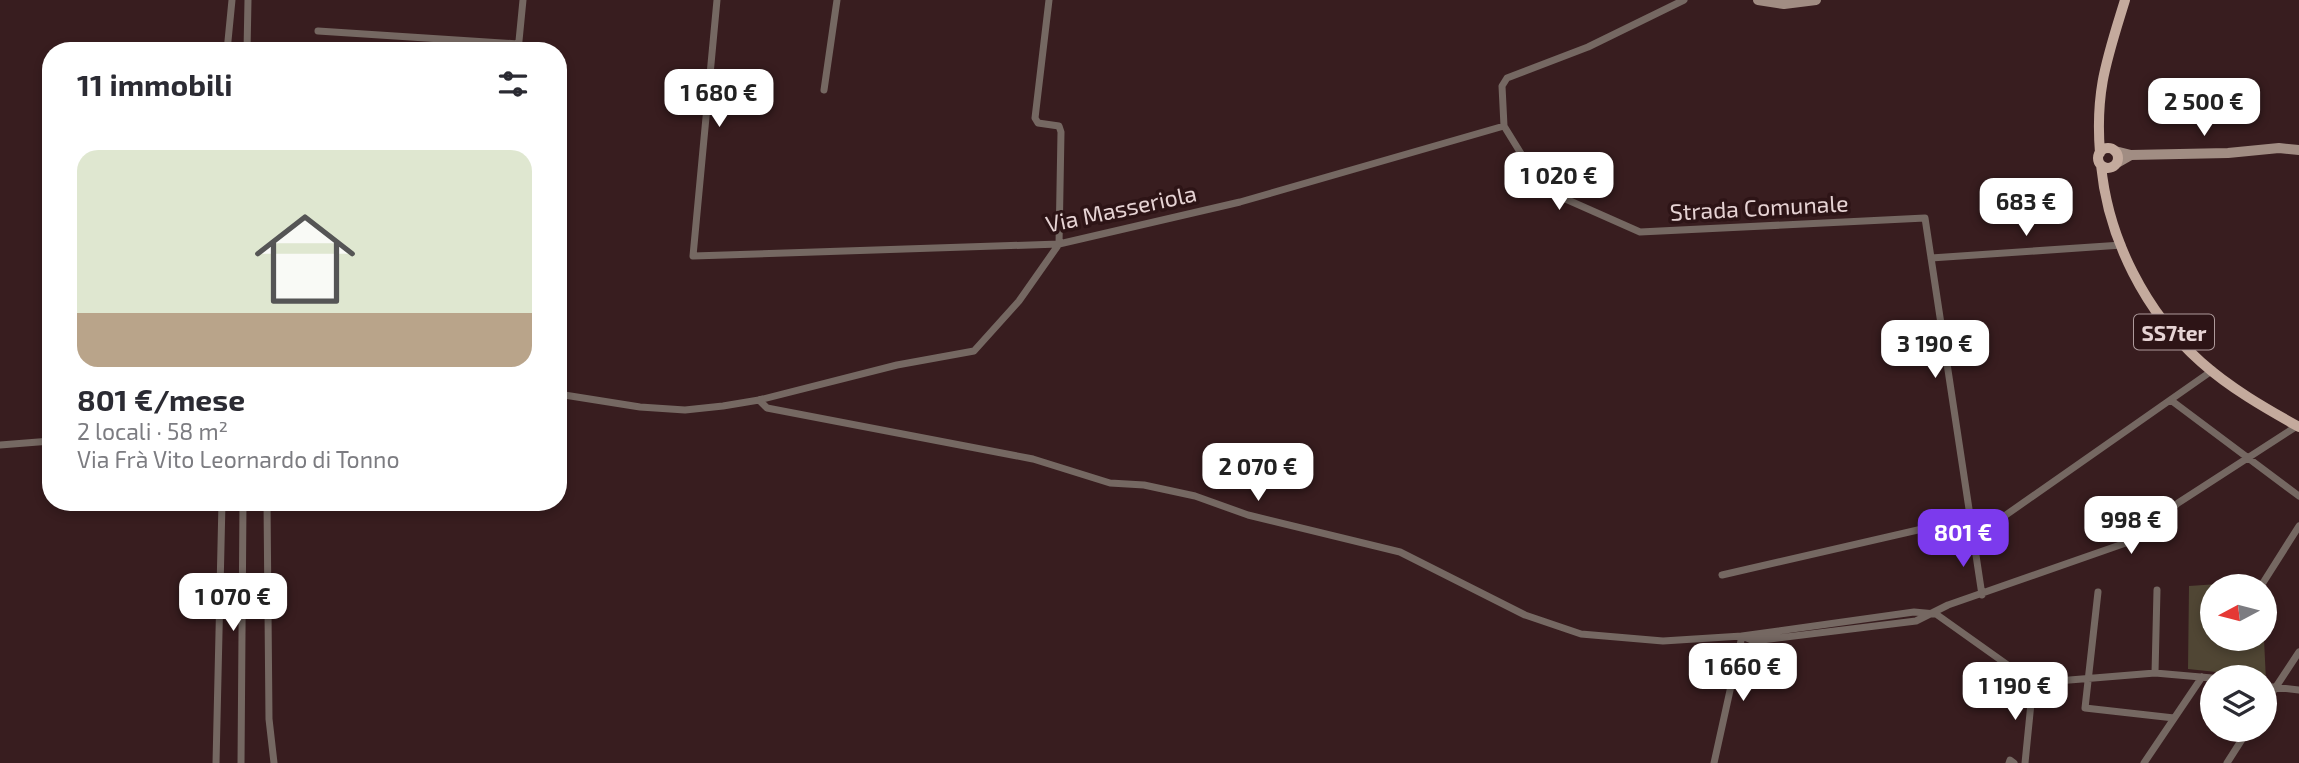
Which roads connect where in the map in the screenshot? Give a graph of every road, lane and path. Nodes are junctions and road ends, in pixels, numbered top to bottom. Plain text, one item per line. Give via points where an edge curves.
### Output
1 (232, 0) edge
2 (248, 0) edge
3 (523, 0) edge
4 (717, 0) edge
5 (837, 0) edge
6 (1049, 0) edge
7 (1684, 0) edge
8 (1758, 0) edge
9 (1816, 0) edge
10 (2125, 0) edge
11 (318, 30) dead end
12 (228, 42) edge
13 (247, 42) edge
14 (460, 42) edge
15 (519, 42) edge
16 (824, 90) dead end
17 (1504, 126) junction
18 (2299, 141) edge
19 (2279, 148) junction
20 (2299, 150) edge
21 (2108, 151) junction
22 (2131, 155) junction
23 (2110, 165) junction
24 (1059, 244) junction
25 (2122, 245) junction
26 (1931, 258) junction
27 (2213, 370) junction
28 (567, 395) edge
29 (759, 400) junction
30 (2172, 401) junction
31 (2298, 427) edge
32 (42, 442) edge
33 (0, 445) edge
34 (2249, 459) junction
35 (2299, 496) edge
36 (222, 511) edge
37 (243, 511) edge
38 (267, 511) edge
39 (1970, 518) junction
40 (2299, 527) edge
41 (1973, 538) junction
42 (2268, 574) edge
43 (1722, 575) dead end
44 (2157, 590) dead end
45 (2098, 592) dead end
46 (1982, 595) junction
47 (1936, 614) junction
48 (1742, 636) junction
49 (2299, 652) edge
50 (2155, 673) junction
51 (2200, 677) edge
52 (2090, 679) junction
53 (2200, 680) edge
54 (2033, 683) junction
55 (2277, 686) edge
56 (2277, 688) edge
57 (2299, 690) edge
58 (2175, 718) junction
59 (2240, 742) edge
60 (216, 763) edge
61 (241, 763) edge
62 (274, 763) edge
63 (1714, 763) edge
64 (2009, 763) edge
65 (2014, 763) edge
66 (2025, 763) edge
67 (2144, 763) edge
68 (2227, 763) edge

1 - 12 street
2 - 13 street
3 - 15 street
4 - 24 street, Via Masseriola via 693,256
5 - 16 street
6 - 24 street via 1035,118 1038,123 1059,126 1061,132
7 - 17 street via 1588,47 1507,78 1502,86
8 - 9 street via 1784,4
10 - 21 main road via 2098,99 2098,125
11 - 14 street
17 - 24 street, Via Masseriola via 1240,202
17 - 26 street, Strada Comunale via 1547,192 1640,232 1925,218
18 - 19 street
19 - 20 street
19 - 22 street
21 - 22 street
21 - 23 main road
21 - 23 main road
22 - 23 street
23 - 25 main road, SS7ter via 2105,192
24 - 29 street via 1019,301 974,351
25 - 26 street
25 - 27 main road, SS7ter via 2153,308
26 - 39 street
27 - 30 street
27 - 31 main road, SS7ter
28 - 29 street via 685,410
29 - 48 street via 767,408 1033,459 1110,483 1195,496 1248,515 1400,552 1525,615 1581,634 1662,641
30 - 34 street
30 - 41 street
31 - 34 street
32 - 33 street
34 - 35 street
34 - 46 street via 2178,503 2140,538
36 - 60 street
37 - 61 street
38 - 62 street via 269,719
39 - 41 street
39 - 43 street
40 - 42 street
41 - 46 street
44 - 50 street
45 - 52 street
46 - 47 street via 1948,605
47 - 48 street via 1913,612
47 - 54 street
48 - 63 street
49 - 55 street
50 - 51 street
50 - 52 street
52 - 54 street
52 - 58 street via 2085,708
53 - 58 street
54 - 66 street
56 - 57 street
58 - 67 street
59 - 68 street
64 - 65 street

